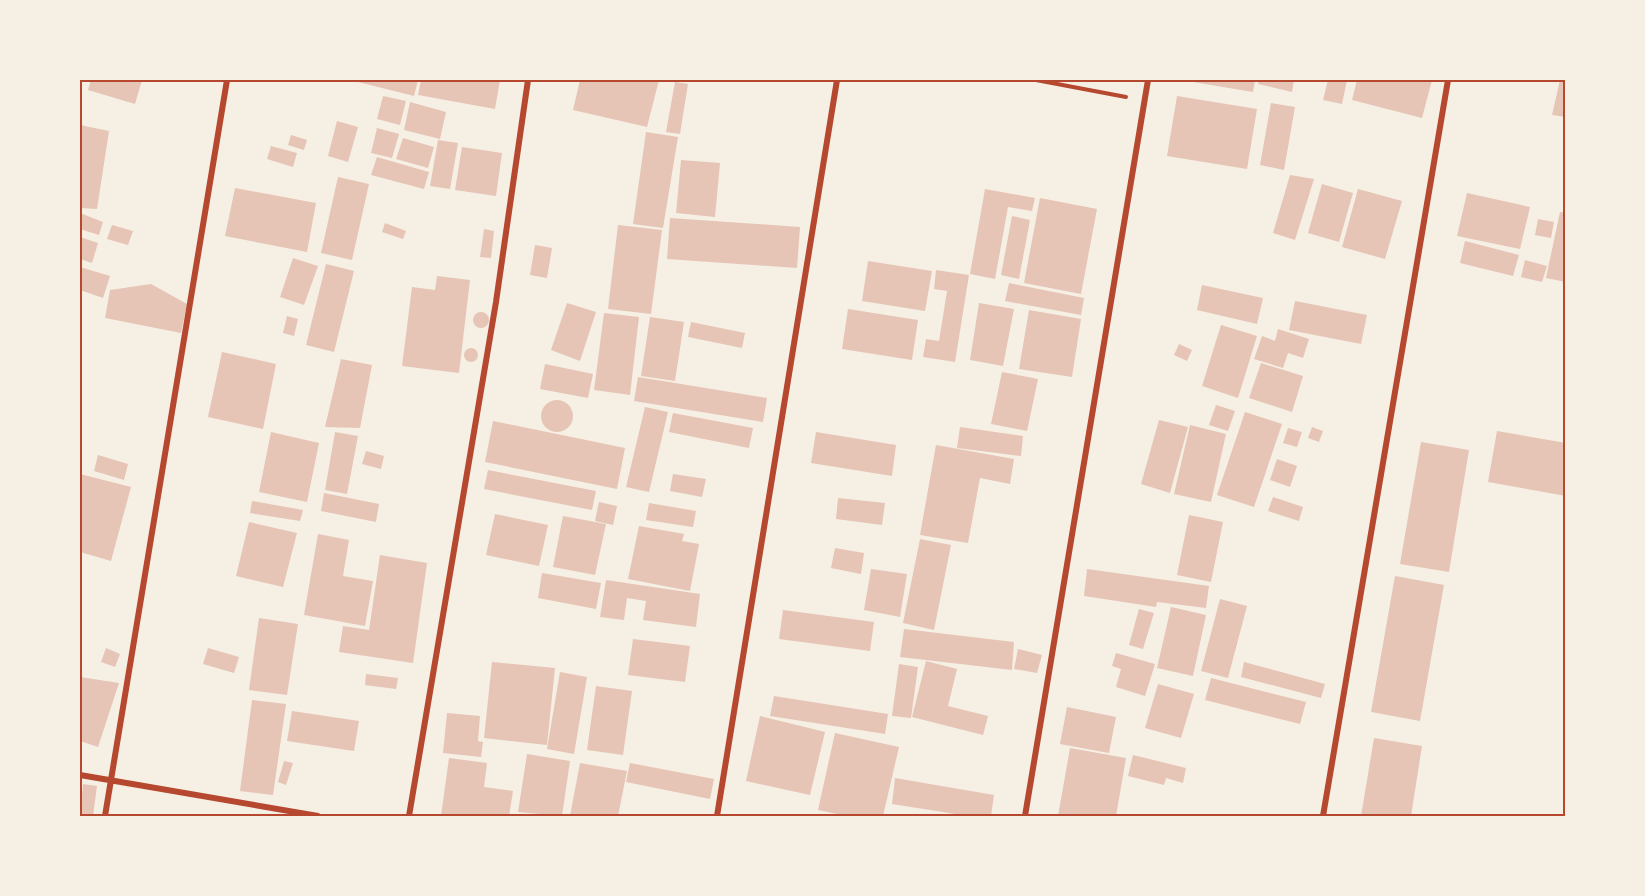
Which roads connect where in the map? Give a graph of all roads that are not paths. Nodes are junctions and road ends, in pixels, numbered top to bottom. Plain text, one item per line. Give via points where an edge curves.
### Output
1 (227, 80) edge
2 (528, 80) edge
3 (837, 80) edge
4 (1148, 80) edge
5 (1448, 80) edge
6 (80, 775) edge
7 (111, 780) junction
8 (105, 816) edge
9 (318, 816) edge
10 (409, 816) edge
11 (717, 816) edge
12 (1025, 816) edge
13 (1323, 816) edge

1 - 7 street
2 - 10 street via 496,302
3 - 11 street
4 - 12 street
5 - 13 street
6 - 7 street
7 - 8 street
7 - 9 street

